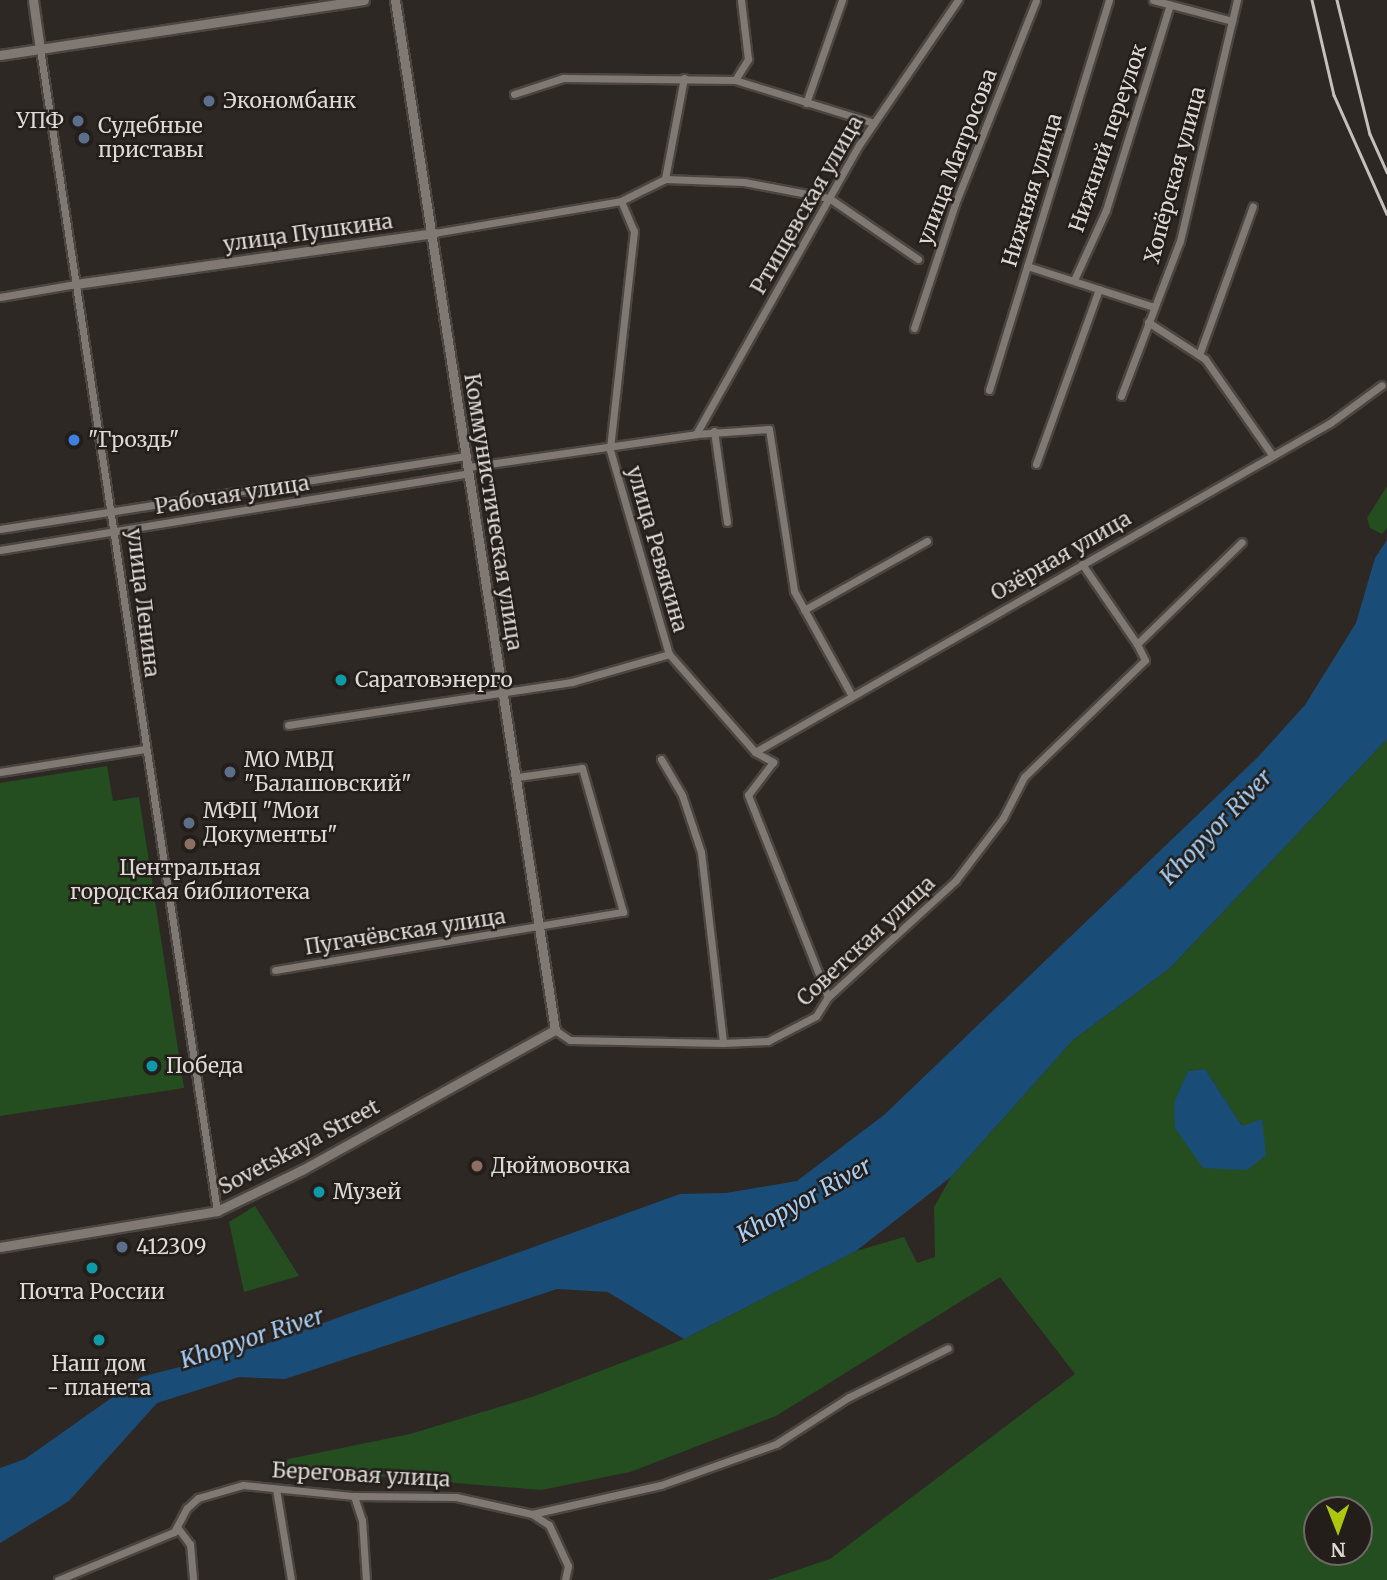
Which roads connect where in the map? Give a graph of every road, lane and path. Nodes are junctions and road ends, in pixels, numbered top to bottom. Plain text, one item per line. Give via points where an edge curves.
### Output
1 (33, 0) edge
2 (365, 0) edge
3 (395, 0) edge
4 (741, 0) edge
5 (842, 0) edge
6 (958, 0) edge
7 (1035, 0) edge
8 (1109, 0) edge
9 (1153, 0) edge
10 (1237, 0) edge
11 (1170, 5) junction
12 (1232, 22) junction
13 (40, 49) junction
14 (0, 55) edge
15 (684, 78) junction
16 (735, 80) junction
17 (514, 93) dead end
18 (806, 103) junction
19 (874, 123) junction
20 (666, 179) junction
21 (830, 198) junction
22 (621, 201) junction
23 (1253, 206) dead end
24 (434, 233) junction
25 (918, 258) dead end
26 (1027, 266) junction
27 (1074, 280) junction
28 (76, 284) junction
29 (1099, 289) junction
30 (0, 297) edge
31 (1154, 307) junction
32 (1148, 322) junction
33 (914, 328) dead end
34 (1199, 355) junction
35 (1382, 385) dead end
36 (989, 390) dead end
37 (1121, 396) dead end
38 (715, 431) junction
39 (696, 434) junction
40 (610, 450) junction
41 (467, 456) junction
42 (1273, 456) junction
43 (1036, 464) dead end
44 (468, 470) junction
45 (112, 511) junction
46 (727, 522) dead end
47 (0, 529) edge
48 (116, 531) junction
49 (927, 541) dead end
50 (1242, 542) dead end
51 (0, 550) edge
52 (1082, 564) junction
53 (804, 610) junction
54 (1137, 644) junction
55 (669, 654) junction
56 (503, 689) junction
57 (852, 696) junction
58 (288, 725) dead end
59 (146, 749) junction
60 (755, 752) junction
61 (662, 759) dead end
62 (0, 772) edge
63 (518, 777) junction
64 (541, 927) junction
65 (275, 971) dead end
66 (828, 997) junction
67 (555, 1030) junction
68 (723, 1043) junction
69 (217, 1211) junction
70 (0, 1247) edge
71 (948, 1348) dead end
72 (276, 1489) junction
73 (355, 1496) junction
74 (532, 1514) junction
75 (177, 1527) junction
76 (58, 1580) edge
77 (194, 1580) edge
78 (291, 1580) edge
79 (366, 1580) edge
80 (565, 1580) edge

1 - 13 street, улица Ленина
2 - 13 street
3 - 24 street, Коммунистическая улица
4 - 16 street via 748,59
5 - 18 street
6 - 19 street, Ртищевская улица
7 - 33 street, улица Матросова via 955,204
8 - 26 street, Нижняя улица
9 - 11 street
10 - 12 street, Хопёрская улица
11 - 12 street
11 - 27 street, Нижний переулок via 1106,210
12 - 31 street, Хопёрская улица via 1180,241
13 - 14 street
13 - 28 street, улица Ленина
15 - 16 street
15 - 17 street via 563,78
15 - 20 street
16 - 18 street
18 - 19 street
19 - 21 street, Ртищевская улица
20 - 21 street via 744,182
20 - 22 street
21 - 25 street
21 - 39 street, Ртищевская улица
22 - 24 street, улица Пушкина
22 - 40 street, улица Ревякина via 635,231
23 - 34 street
24 - 28 street, улица Пушкина
24 - 41 street, Коммунистическая улица
26 - 27 street
26 - 36 street, Нижняя улица
27 - 29 street
28 - 30 street, улица Пушкина
28 - 45 street, улица Ленина
29 - 31 street
29 - 43 street
31 - 32 street, Хопёрская улица
32 - 34 street
32 - 37 street, Хопёрская улица
34 - 42 street
35 - 42 street, Озёрная улица
38 - 39 street
38 - 46 street
38 - 53 street via 769,429 794,591
39 - 40 street
40 - 44 street
40 - 55 street, улица Ревякина
41 - 44 street, Коммунистическая улица
41 - 45 street, Рабочая улица
42 - 52 street, Озёрная улица
44 - 48 street, Рабочая улица
44 - 56 street, Коммунистическая улица
45 - 47 street, Рабочая улица
45 - 48 street, улица Ленина
48 - 51 street, Рабочая улица
48 - 59 street, улица Ленина via 116,568
49 - 53 street
50 - 54 street
52 - 54 street
52 - 57 street, Озёрная улица
53 - 57 street
54 - 66 street, Советская улица via 1145,660 1024,777 1003,818 957,880
55 - 56 street via 572,682
55 - 60 street, улица Ревякина
56 - 58 street
56 - 63 street, Коммунистическая улица
57 - 60 street, Озёрная улица
59 - 62 street
59 - 69 street, улица Ленина
60 - 66 street, улица Ревякина via 773,762 748,795
61 - 68 street via 682,795 701,852
63 - 64 street, Коммунистическая улица
63 - 64 street, Пугачёвская улица via 582,768 623,912
64 - 65 street, Пугачёвская улица
64 - 67 street, Коммунистическая улица
66 - 68 street, Советская улица via 816,1016 768,1041
67 - 68 street, Советская улица via 570,1040
67 - 69 street, Sovetskaya Street via 302,1170
69 - 70 street, Sovetskaya Street
71 - 74 street, Береговая улица via 849,1397 776,1444 661,1485
72 - 73 street, Береговая улица
72 - 75 street, Береговая улица via 243,1485 198,1498
72 - 78 street
73 - 74 street, Береговая улица via 456,1497
73 - 79 street via 362,1520
74 - 80 street via 549,1525 568,1566
75 - 76 street, Береговая улица
75 - 77 street via 190,1544

